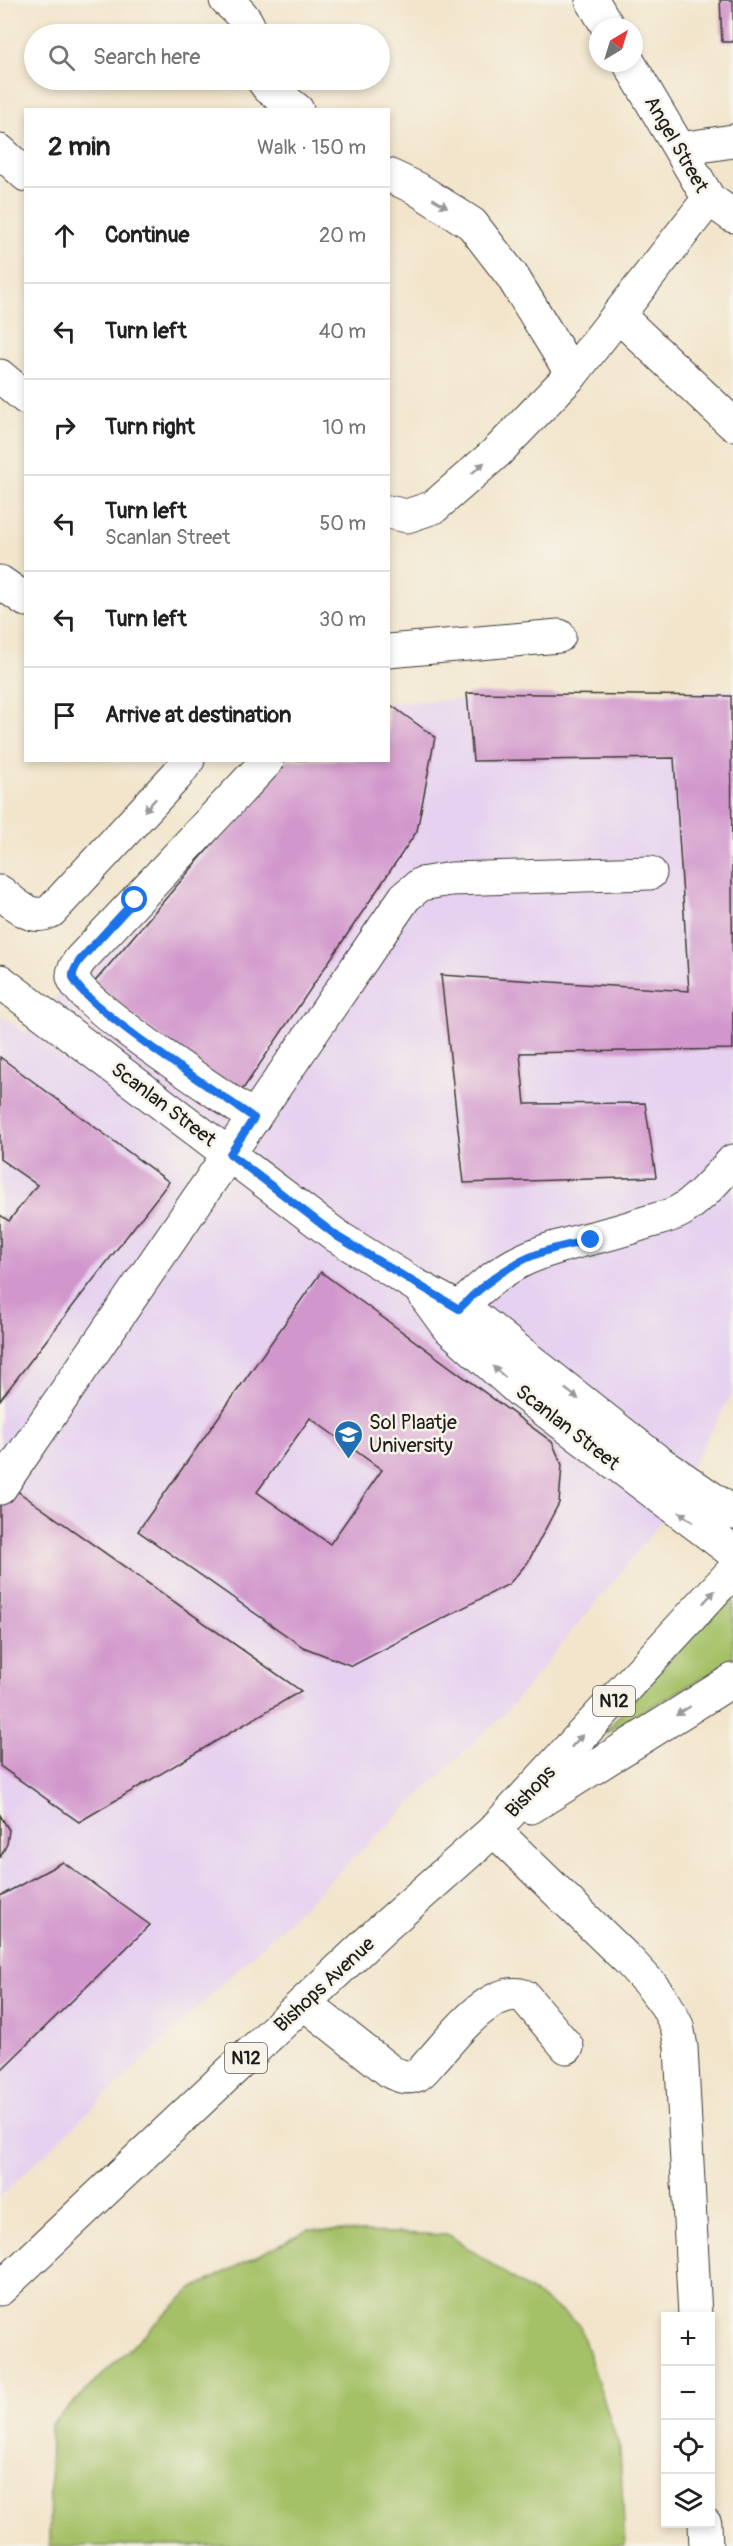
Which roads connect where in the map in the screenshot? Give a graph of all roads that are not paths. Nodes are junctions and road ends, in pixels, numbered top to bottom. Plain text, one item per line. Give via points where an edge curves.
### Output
1 (226, 0) edge
2 (592, 0) edge
3 (603, 18) edge
4 (248, 24) edge
5 (634, 72) edge
6 (272, 90) edge
7 (294, 108) edge
8 (733, 141) edge
9 (680, 149) junction
10 (0, 151) edge
11 (24, 173) edge
12 (390, 176) edge
13 (721, 207) edge
14 (618, 315) junction
15 (572, 374) junction
16 (0, 376) edge
17 (24, 396) edge
18 (733, 424) edge
19 (390, 512) edge
20 (559, 636) dead end
21 (390, 651) edge
22 (187, 762) edge
23 (266, 762) edge
24 (650, 873) dead end
25 (0, 892) edge
26 (0, 981) edge
27 (254, 1118) junction
28 (230, 1154) junction
29 (733, 1161) edge
30 (453, 1317) junction
31 (0, 1488) edge
32 (733, 1513) edge
33 (733, 1552) edge
34 (733, 1571) edge
35 (733, 1680) edge
36 (494, 1830) junction
37 (304, 2003) junction
38 (567, 2047) dead end
39 (0, 2289) edge
40 (695, 2312) edge
41 (705, 2528) edge
42 (706, 2546) edge

1 - 4 main road
2 - 3 main road
5 - 9 main road, Angel Street
6 - 7 main road
8 - 9 main road
9 - 13 main road, Angel Street
10 - 11 main road
12 -> 15 main road via 472,224 512,276
13 - 14 main road
14 - 15 main road
14 - 18 main road
19 -> 15 main road via 407,516 434,507 497,452
16 - 17 main road
20 - 21 main road
22 -> 25 main road via 51,911 34,916
23 - 27 main road via 80,960 73,977 114,1020
24 - 27 main road via 451,879 421,884 387,921
26 - 28 main road, Scanlan Street
27 - 28 main road
28 - 30 main road, Scanlan Street via 338,1237 417,1286
28 - 31 main road
29 - 30 main road via 679,1211 540,1253 496,1275
30 -> 32 main road, Scanlan Street via 478,1319 656,1460
33 -> 30 main road, Scanlan Street via 521,1392
36 -> 34 main road, Bishops / N12
35 -> 36 main road, Bishops / N12
36 - 37 main road, Bishops Avenue / N12
36 - 40 main road via 629,1961 666,2005 677,2026
37 - 38 main road via 404,2078 419,2074 471,2017 505,1995 515,1993 524,1996
37 - 39 main road, Bishops Avenue / N12
41 - 42 main road

